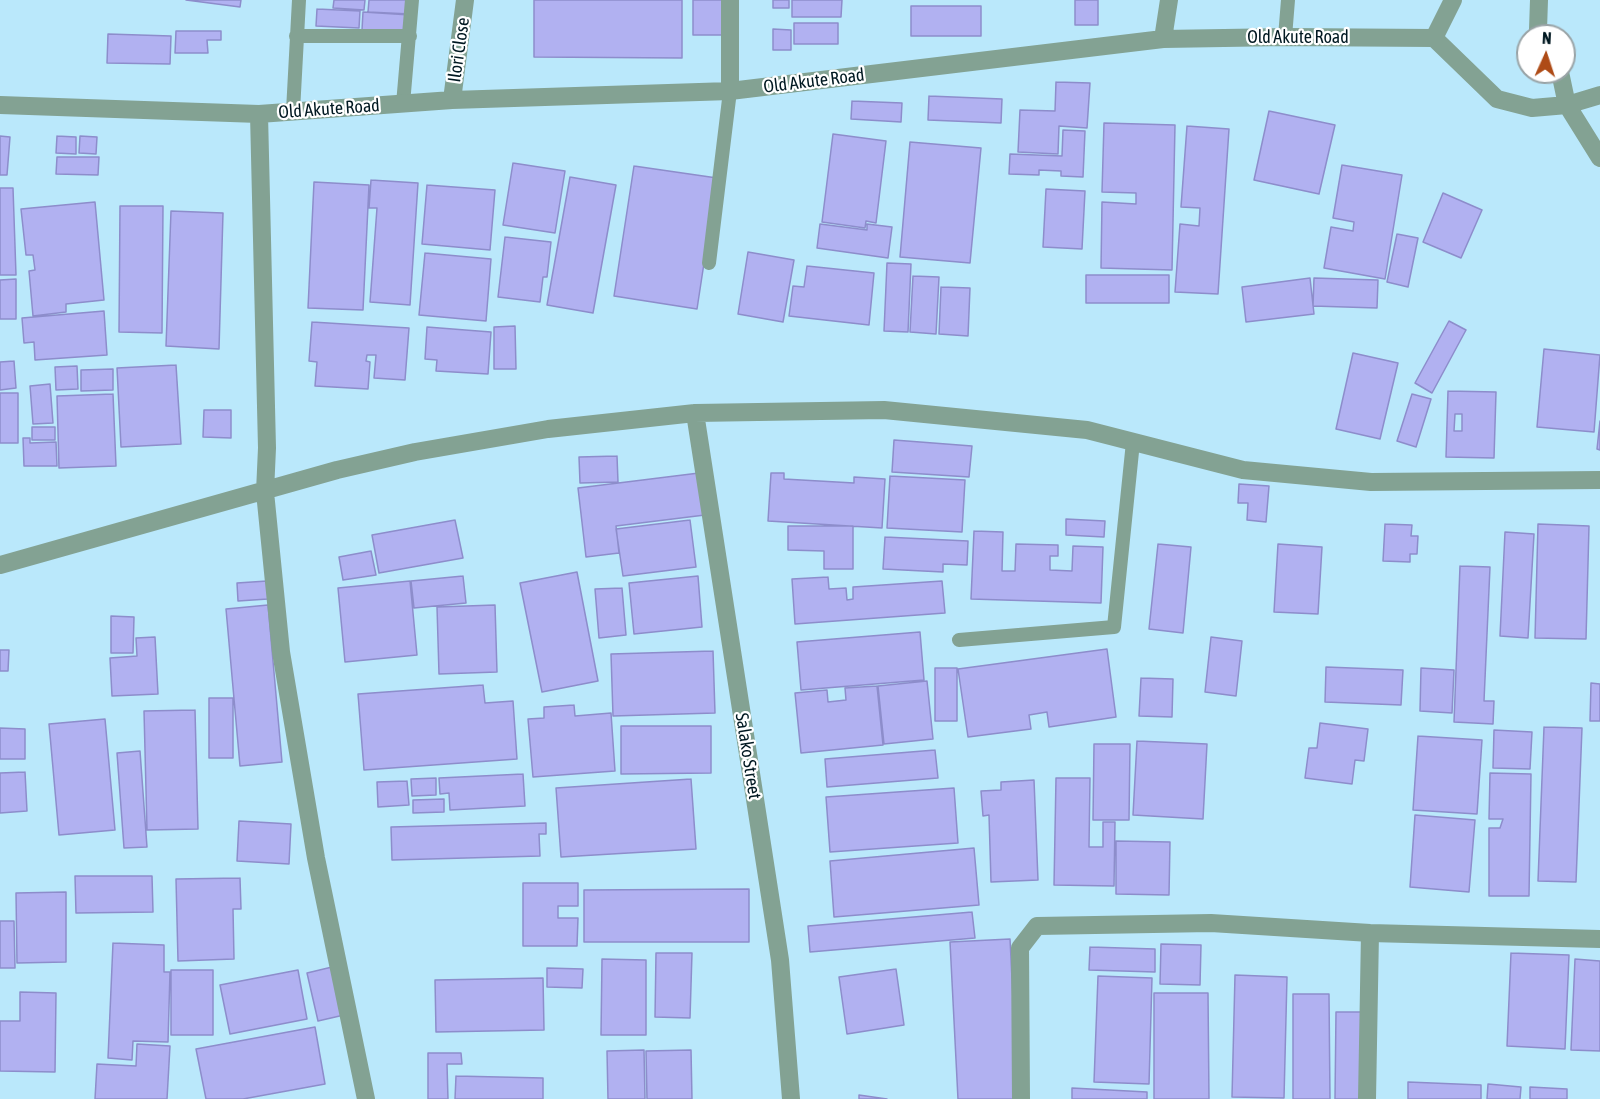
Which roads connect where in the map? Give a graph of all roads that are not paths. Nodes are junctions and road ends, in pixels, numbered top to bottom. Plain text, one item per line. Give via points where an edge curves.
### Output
1 (299, 0) edge
2 (412, 0) edge
3 (465, 0) edge
4 (730, 0) edge
5 (1169, 0) edge
6 (1288, 0) edge
7 (1452, 0) edge
8 (1539, 0) edge
9 (1538, 24) edge
10 (296, 36) junction
11 (410, 36) junction
12 (1285, 37) junction
13 (1434, 38) junction
14 (1163, 39) junction
15 (1563, 84) edge
16 (730, 91) junction
17 (1600, 95) edge
18 (452, 100) junction
19 (403, 104) junction
20 (0, 105) edge
21 (1567, 105) junction
22 (294, 111) junction
23 (259, 114) junction
24 (1600, 158) edge
25 (709, 263) dead end
26 (694, 413) junction
27 (1133, 442) junction
28 (1600, 480) edge
29 (265, 492) junction
30 (0, 565) edge
31 (960, 640) dead end
32 (1371, 933) junction
33 (1600, 939) edge
34 (366, 1099) edge
35 (791, 1099) edge
36 (1021, 1099) edge
37 (1367, 1099) edge

1 - 10 lane
2 - 11 lane
3 - 18 street, Ilori Close
4 - 16 street
5 - 14 street
6 - 12 lane
7 - 13 street
8 - 9 street
10 - 11 lane
10 - 22 lane
11 - 19 lane
12 - 13 street, Old Akute Road
12 - 14 street, Old Akute Road
13 - 21 street via 1497,99 1532,108
14 - 16 street, Old Akute Road
15 - 21 street
16 - 18 street, Old Akute Road
16 - 25 lane
17 - 21 street
18 - 19 street, Old Akute Road
19 - 22 street, Old Akute Road
20 - 23 street, Old Akute Road
21 - 24 street
22 - 23 street, Old Akute Road
23 - 29 street
26 - 27 street via 884,410 1087,430
26 - 29 street via 548,429 415,452
26 - 35 street, Salako Street via 780,960
27 - 28 street via 1243,470 1371,482
27 - 31 lane via 1114,627
29 - 30 street
29 - 34 street via 281,652 316,858
32 - 33 street
32 - 36 street via 1211,923 1037,926 1020,948
32 - 37 street

